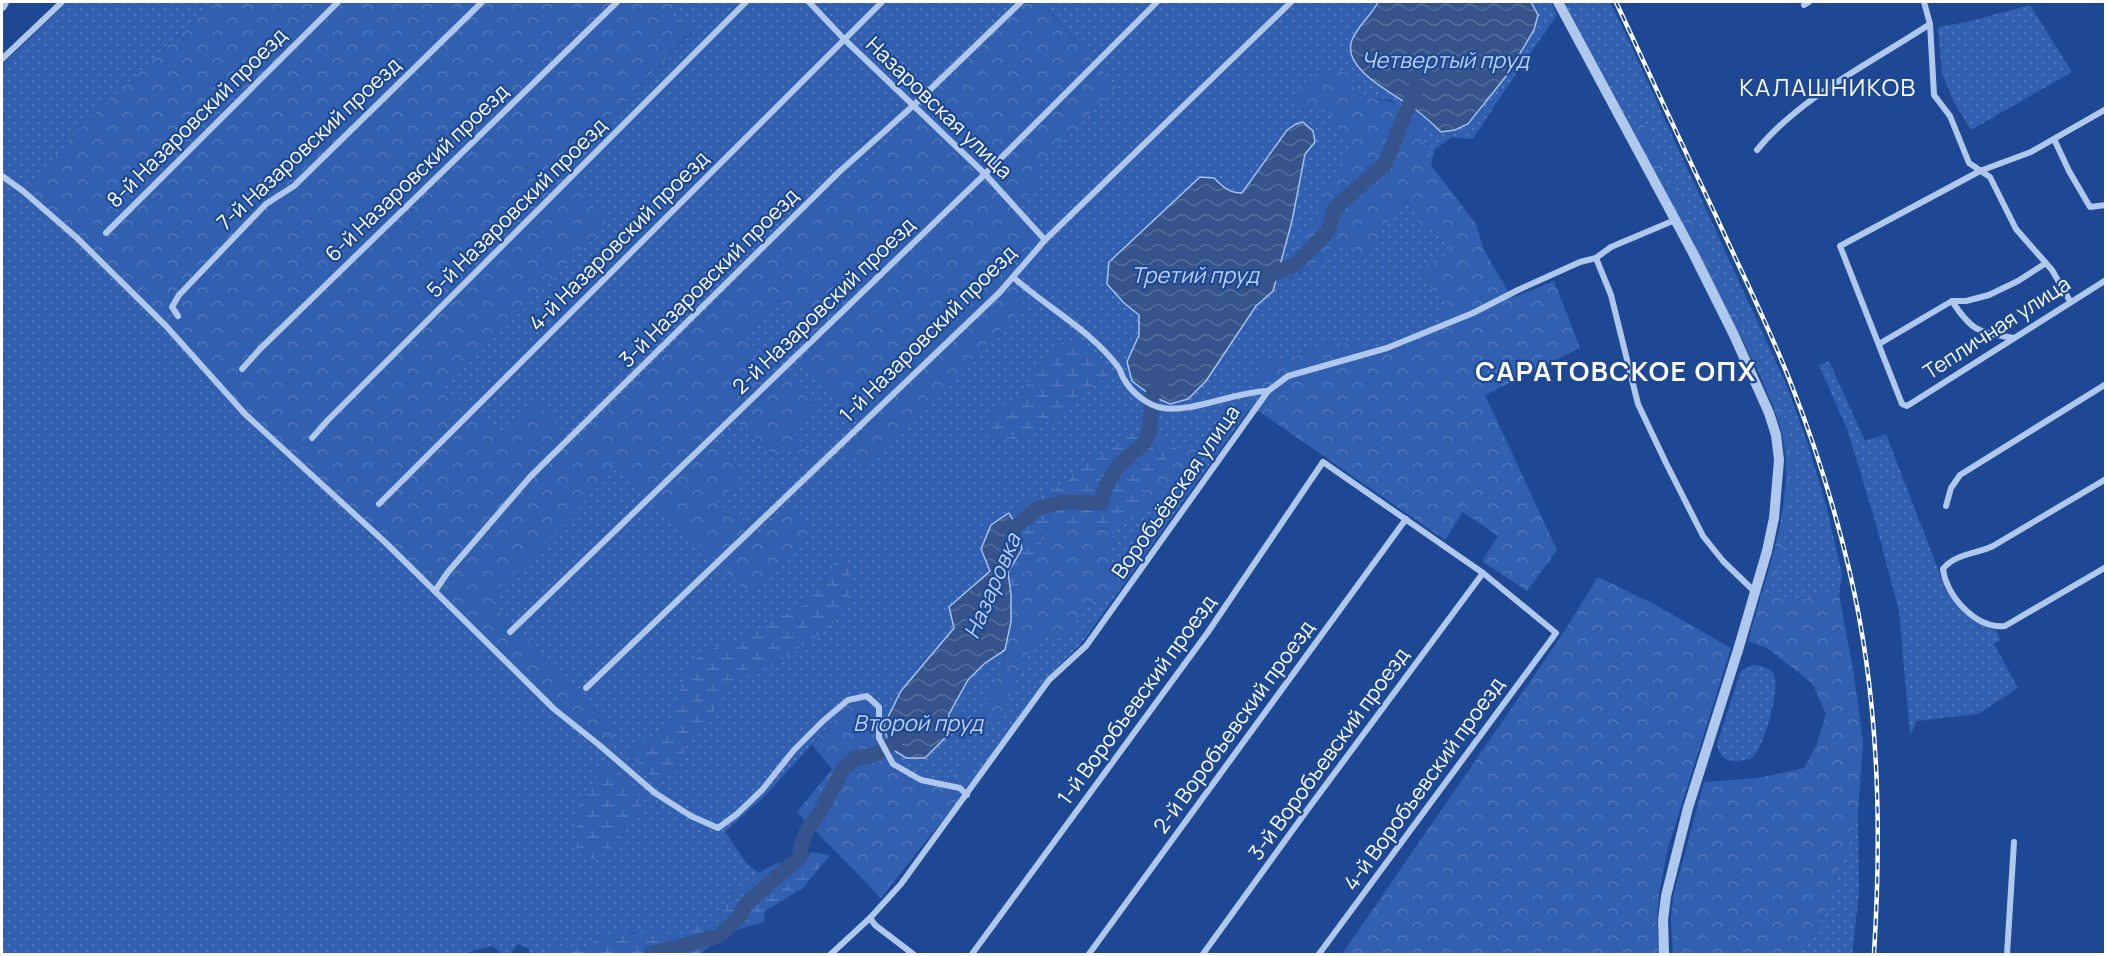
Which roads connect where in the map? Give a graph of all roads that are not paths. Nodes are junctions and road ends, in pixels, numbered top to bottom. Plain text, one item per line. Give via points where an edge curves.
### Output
1 (4, 2) edge
2 (63, 2) edge
3 (338, 2) edge
4 (482, 2) edge
5 (617, 2) edge
6 (746, 2) edge
7 (809, 2) edge
8 (882, 2) edge
9 (1021, 2) edge
10 (1157, 2) edge
11 (1291, 2) edge
12 (1558, 2) edge
13 (1924, 2) edge
14 (2, 6) edge
15 (1930, 24) junction
16 (844, 39) junction
17 (2, 59) edge
18 (914, 105) junction
19 (2106, 109) edge
20 (2054, 138) junction
21 (1757, 150) dead end
22 (1980, 171) junction
23 (985, 174) junction
24 (2, 176) edge
25 (2106, 205) edge
26 (1675, 220) junction
27 (106, 232) dead end
28 (1045, 240) junction
29 (1596, 258) junction
30 (2046, 263) junction
31 (1013, 277) junction
32 (2106, 280) edge
33 (2070, 301) junction
34 (1952, 302) junction
35 (178, 316) dead end
36 (2014, 338) junction
37 (1879, 344) junction
38 (242, 369) dead end
39 (2106, 384) edge
40 (1268, 391) junction
41 (312, 438) dead end
42 (2106, 479) edge
43 (379, 504) dead end
44 (1946, 506) dead end
45 (1406, 519) junction
46 (2106, 567) edge
47 (1483, 573) junction
48 (435, 591) junction
49 (1755, 592) junction
50 (510, 632) dead end
51 (586, 688) dead end
52 (968, 795) junction
53 (2013, 842) dead end
54 (870, 918) junction
55 (831, 954) edge
56 (913, 954) edge
57 (972, 954) edge
58 (1089, 954) edge
59 (1203, 954) edge
60 (1319, 954) edge
61 (1664, 954) edge
62 (2007, 954) edge

1 - 14 street
2 - 17 street
3 - 27 street, 8-й Назаровский проезд
4 - 35 street, 7-й Назаровский проезд via 294,186 266,204 179,295 172,307
5 - 38 street, 6-й Назаровский проезд
6 - 41 street, 5-й Назаровский проезд
7 - 16 street, Назаровская улица
8 - 16 street, 4-й Назаровский проезд
9 - 18 street, 3-й Назаровский проезд
10 - 23 street, 2-й Назаровский проезд
11 - 28 street, 1-й Назаровский проезд
12 - 26 street
13 - 15 street
15 - 21 street via 1799,110
15 - 22 street via 1934,95 1950,116 1969,163
16 - 18 street, Назаровская улица
16 - 43 street, 4-й Назаровский проезд
18 - 23 street, Назаровская улица
18 - 48 street, 3-й Назаровский проезд via 839,172 530,477
19 - 20 street
20 - 22 street via 2031,152
20 - 25 street via 2090,207
22 - 30 street via 1990,177 2016,229
22 - 37 street via 1840,246
23 - 28 street, Назаровская улица
23 - 50 street, 2-й Назаровский проезд
24 - 48 street via 77,238 166,326 245,414
26 - 29 street, Воробьёвская улица via 1611,247
26 - 49 street via 1762,395 1776,435 1779,460 1774,518
28 - 31 street, 1-й Назаровский проезд
29 - 40 street, Воробьёвская улица via 1387,348 1288,376
29 - 49 street via 1611,296 1638,404 1666,463 1703,536
30 - 33 street
30 - 34 street via 1989,295
31 - 40 street via 1097,343 1119,368 1132,392 1154,405 1182,408
31 - 51 street, 1-й Назаровский проезд
32 - 33 street, Тепличная улица
33 - 36 street, Тепличная улица
34 - 36 street via 1964,320 1977,330
34 - 37 street
36 - 37 street, Тепличная улица via 1907,406 1902,404
39 - 44 street via 1960,475
40 - 52 street, Воробьёвская улица via 1086,646 1049,680
42 - 46 street via 1979,553 1948,562 1943,568 1944,580 1963,609 1999,627
45 - 47 street
45 - 57 street, 1-й Воробъевский проезд via 1323,462 1208,632
45 - 58 street, 2-й Воробъевский проезд
47 - 59 street, 3-й Воробъевский проезд
47 - 60 street, 4-й Воробъевский проезд via 1556,633
48 - 52 street via 554,709 655,793 690,816 718,828 762,790 823,721 848,700 867,696 879,707 879,738 893,764 921,780 960,788
49 - 61 street via 1688,808 1663,920
52 - 54 street, Воробьёвская улица via 901,884
53 - 62 street
54 - 55 street, Воробьёвская улица
54 - 56 street

